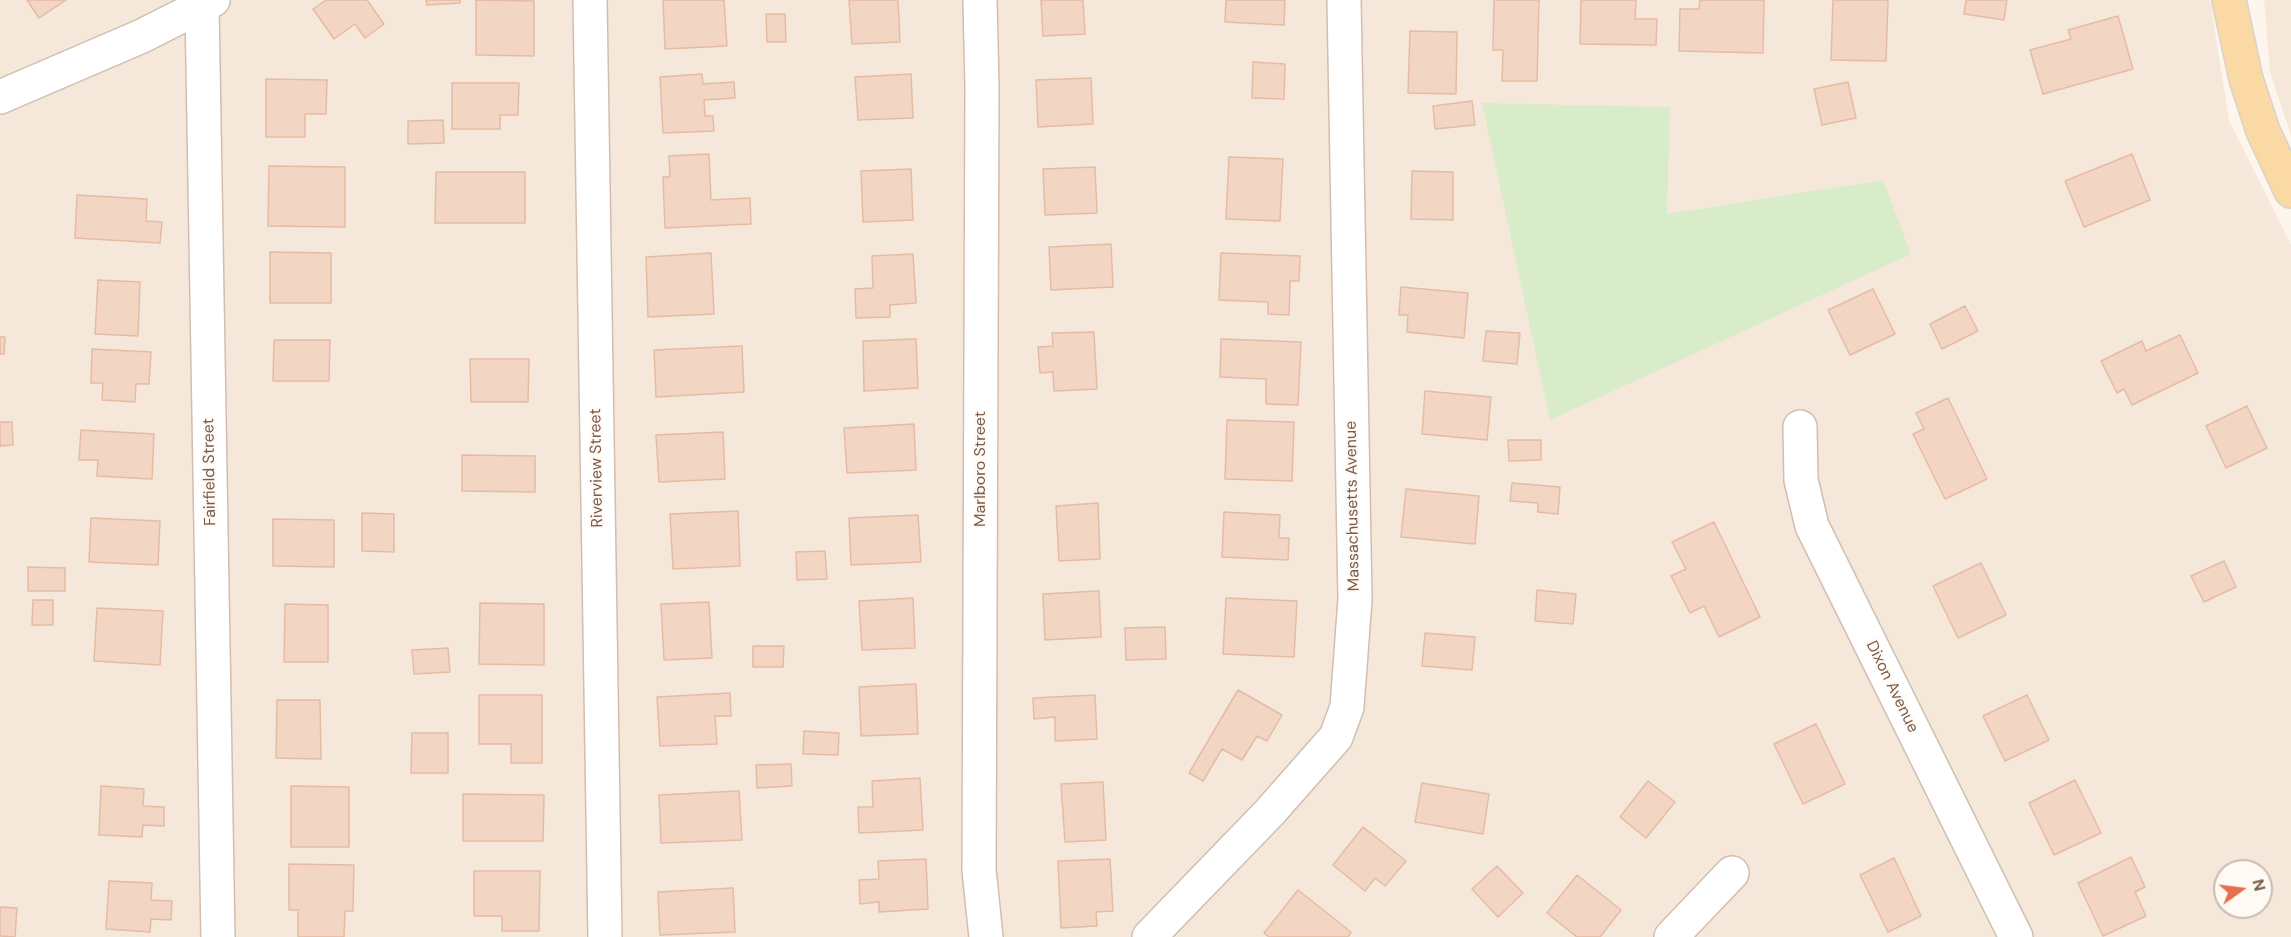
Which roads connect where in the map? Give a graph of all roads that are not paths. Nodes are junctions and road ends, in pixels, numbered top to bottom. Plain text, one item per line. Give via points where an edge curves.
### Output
1 (590, 0) edge
2 (980, 0) edge
3 (1344, 0) edge
4 (2229, 0) edge
5 (207, 4) edge
6 (0, 97) edge
7 (2291, 191) edge
8 (1800, 427) dead end
9 (1732, 873) dead end
10 (218, 937) edge
11 (605, 937) edge
12 (986, 937) edge
13 (1149, 937) edge
14 (1671, 937) edge
15 (2016, 937) edge

1 - 11 street, Riverview Street
2 - 12 street, Marlboro Street via 979,870
3 - 13 street, Massachusetts Avenue via 1356,599 1347,707 1336,738
4 - 7 main road via 2246,79 2263,131
5 - 6 street
5 - 10 street, Fairfield Street
8 - 15 street, Dixon Avenue via 1801,480 1812,526
9 - 14 street

